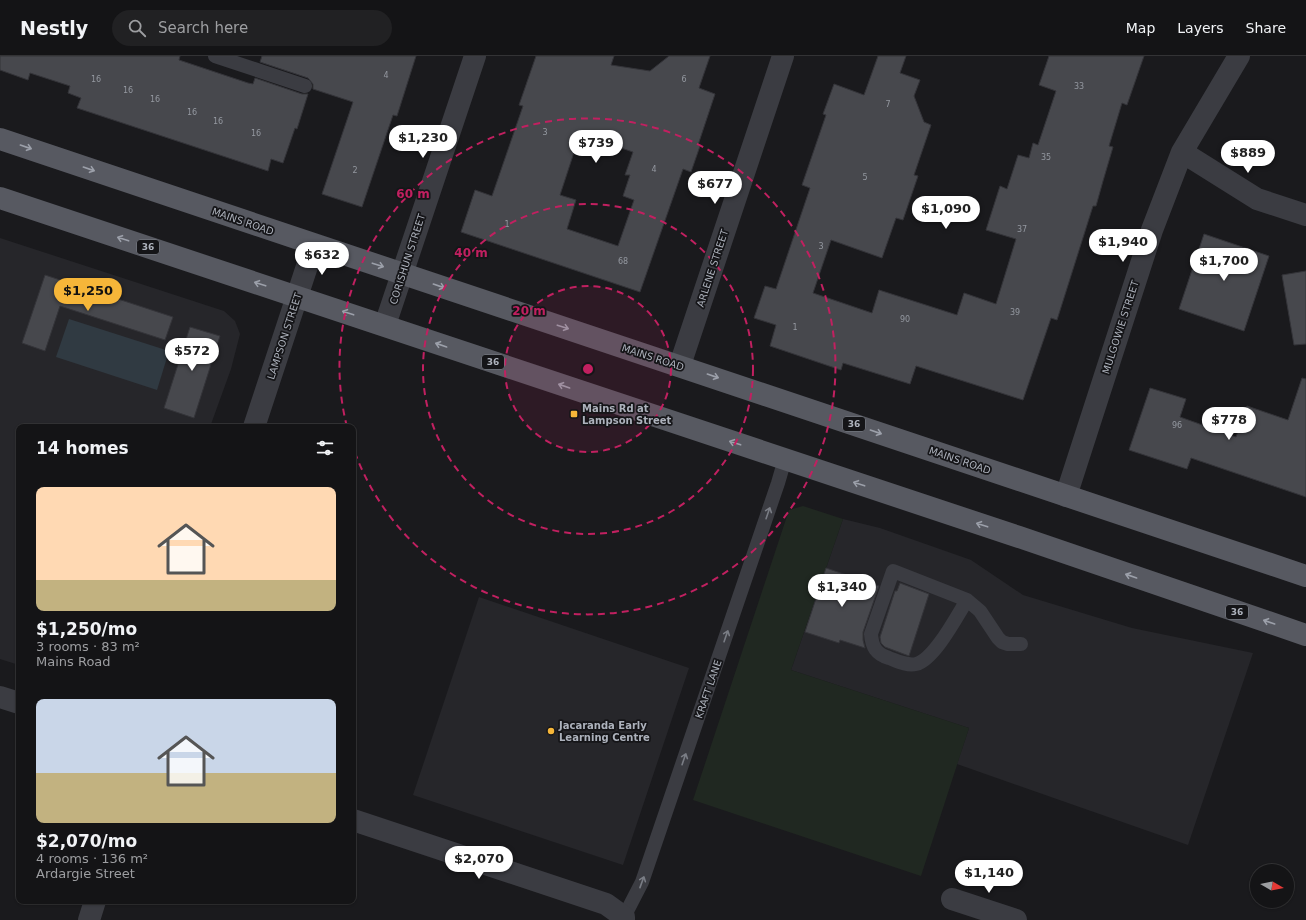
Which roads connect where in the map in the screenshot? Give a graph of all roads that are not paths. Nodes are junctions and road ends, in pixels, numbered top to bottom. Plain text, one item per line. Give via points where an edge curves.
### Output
1 (215, 56) edge
2 (475, 56) edge
3 (783, 56) edge
4 (1239, 56) edge
5 (305, 86) dead end
6 (0, 139) edge
7 (1182, 152) junction
8 (0, 198) edge
9 (1306, 216) edge
10 (314, 245) junction
11 (402, 273) junction
12 (297, 296) junction
13 (385, 325) junction
14 (680, 366) junction
15 (255, 424) edge
16 (785, 459) junction
17 (1066, 496) junction
18 (1306, 576) edge
19 (968, 600) junction
20 (1306, 635) edge
21 (1021, 644) dead end
22 (0, 697) edge
23 (16, 702) edge
24 (356, 821) edge
25 (952, 899) dead end
26 (94, 904) edge
27 (629, 919) edge
28 (89, 920) edge
29 (1016, 920) edge

1 - 5 lane
2 - 11 street, CORISHUN STREET
3 - 14 street, ARLENE STREET
4 - 7 street, MULGOWIE STREET
6 -> 10 main road, MAINS ROAD / 36
7 - 9 street via 1257,199
7 - 17 street, MULGOWIE STREET via 1152,230
12 -> 8 main road, 36
10 -> 11 main road, MAINS ROAD / 36
10 - 12 street, LAMPSON STREET
11 - 13 street, CORISHUN STREET
11 -> 14 main road, MAINS ROAD / 36
13 -> 12 main road, 36
12 - 15 street, LAMPSON STREET
16 -> 13 main road, 36
14 -> 17 main road, MAINS ROAD / 36
20 -> 16 main road, 36
27 -> 16 lane, KRAFT LANE
17 - 18 main road, MAINS ROAD / 36
19 - 19 lane via 937,647 923,662 909,664 876,652 871,634 893,570
19 - 21 lane via 980,611 1002,642
22 - 23 street
24 - 27 street via 606,904
25 - 29 street
26 - 28 street

